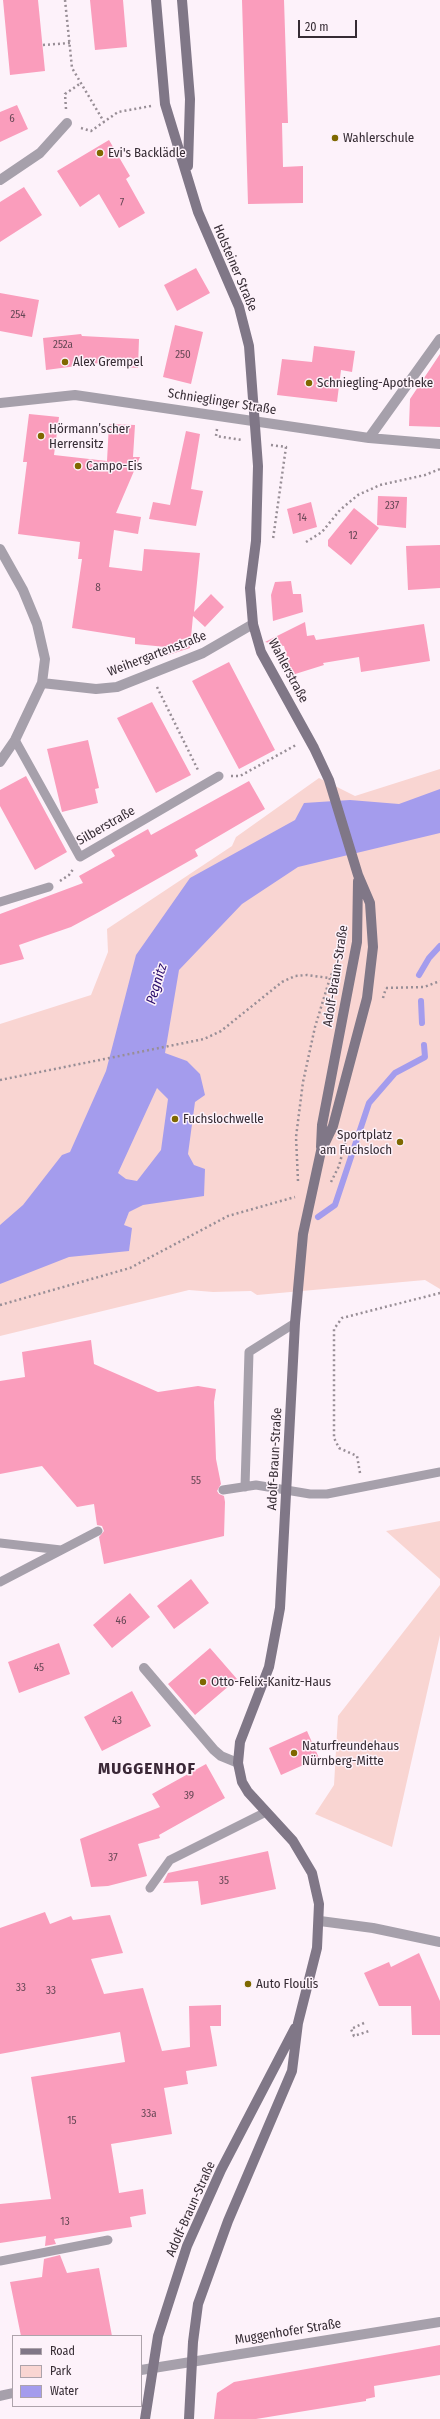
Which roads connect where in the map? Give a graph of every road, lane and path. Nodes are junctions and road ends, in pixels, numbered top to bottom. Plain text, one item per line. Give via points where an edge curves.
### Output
1 (66, 0) edge
2 (156, 0) edge
3 (182, 0) edge
4 (70, 43) junction
5 (43, 45) dead end
6 (81, 83) junction
7 (165, 104) junction
8 (104, 122) junction
9 (67, 123) junction
10 (188, 174) junction
11 (0, 180) edge
12 (440, 338) edge
13 (0, 403) edge
14 (255, 420) junction
15 (369, 438) junction
16 (273, 445) dead end
17 (440, 445) edge
18 (440, 469) edge
19 (272, 542) dead end
20 (306, 542) dead end
21 (0, 549) edge
22 (253, 624) junction
23 (150, 674) junction
24 (42, 683) junction
25 (309, 738) junction
26 (15, 740) junction
27 (0, 762) edge
28 (199, 772) dead end
29 (219, 776) joint
30 (80, 857) junction
31 (358, 875) junction
32 (49, 887) joint
33 (0, 902) edge
34 (338, 958) dead end
35 (330, 978) junction
36 (440, 980) edge
37 (386, 988) dead end
38 (0, 1080) edge
39 (321, 1151) junction
40 (298, 1181) dead end
41 (295, 1197) dead end
42 (440, 1293) edge
43 (0, 1306) edge
44 (295, 1323) junction
45 (440, 1472) edge
46 (245, 1487) junction
47 (362, 1489) junction
48 (222, 1490) dead end
49 (287, 1490) junction
50 (98, 1531) dead end
51 (0, 1543) edge
52 (61, 1550) junction
53 (0, 1582) edge
54 (144, 1668) dead end
55 (238, 1763) junction
56 (266, 1812) junction
57 (150, 1888) dead end
58 (320, 1921) junction
59 (440, 1942) edge
60 (298, 2023) junction
61 (364, 2023) dead end
62 (369, 2031) dead end
63 (108, 2240) dead end
64 (0, 2261) edge
65 (440, 2322) edge
66 (192, 2362) junction
67 (152, 2368) junction
68 (142, 2370) edge
69 (12, 2393) edge
70 (0, 2396) edge
71 (145, 2419) edge
72 (189, 2419) edge

1 - 4 path
2 - 7 main road, Holsteiner Straße
3 - 10 main road, Holsteiner Straße via 190,99
4 - 5 path
4 - 6 path via 72,68
6 - 8 path
6 - 9 path via 65,94
7 - 8 path via 118,112
7 - 10 main road, Holsteiner Straße
8 - 9 path via 91,131
9 - 11 street via 40,153
10 - 14 main road, Holsteiner Straße via 204,230 243,319 249,346
12 - 15 street
13 - 14 street, Schnieglinger Straße via 75,395
14 - 15 street, Schnieglinger Straße
14 - 22 main road, Wahlerstraße via 258,506 250,588
15 - 17 street, Schnieglinger Straße
16 - 19 path via 286,447
18 - 20 path via 380,485 358,495 340,510 322,532
21 - 24 street via 23,590 37,624 45,659
22 - 23 street, Weihergartenstraße via 203,653
22 - 25 main road, Wahlerstraße via 263,656
23 - 24 street, Weihergartenstraße via 117,687 96,689
23 - 28 path
24 - 26 street
25 - 29 path via 240,776
25 - 31 main road, Wahlerstraße via 335,797
26 - 27 street
26 - 30 lane, Silberstraße
29 - 30 lane, Silberstraße
30 - 32 path via 69,875
31 - 39 main road, Adolf-Braun-Straße via 357,942 322,1125
31 - 39 main road, Adolf-Braun-Straße via 370,902 373,947 370,985 334,1126
32 - 33 lane
34 - 35 path
35 - 38 path via 307,975 295,976 282,982 221,1031 204,1039
35 - 40 path via 315,1027 303,1082 296,1137
36 - 37 path via 424,987
39 - 44 main road, Adolf-Braun-Straße via 304,1234
41 - 43 path via 228,1216 130,1268
42 - 47 path via 342,1318 334,1329 334,1438 339,1448 357,1456
44 - 46 lane via 249,1352
44 - 49 main road, Adolf-Braun-Straße
45 - 47 lane
46 - 48 lane
46 - 49 lane via 256,1485
47 - 49 lane via 328,1494
49 - 55 main road, Adolf-Braun-Straße via 277,1631 266,1680 240,1742
50 - 52 lane
51 - 52 lane
52 - 53 lane
54 - 55 street via 214,1750
55 - 56 main road, Adolf-Braun-Straße via 242,1782
56 - 57 lane via 170,1860
56 - 58 main road, Adolf-Braun-Straße via 293,1841 306,1861 317,1888
58 - 59 street via 373,1928
58 - 60 main road, Adolf-Braun-Straße via 317,1948
60 - 66 main road, Adolf-Braun-Straße via 292,2071 202,2291 196,2313
60 - 67 main road, Adolf-Braun-Straße via 197,2221 169,2298
61 - 62 path via 351,2028 354,2036
63 - 64 lane
65 - 66 street, Muggenhofer Straße
66 - 67 street, Muggenhofer Straße
66 - 72 main road, Adolf-Braun-Straße
67 - 68 street, Muggenhofer Straße
67 - 71 main road, Adolf-Braun-Straße
69 - 70 street

